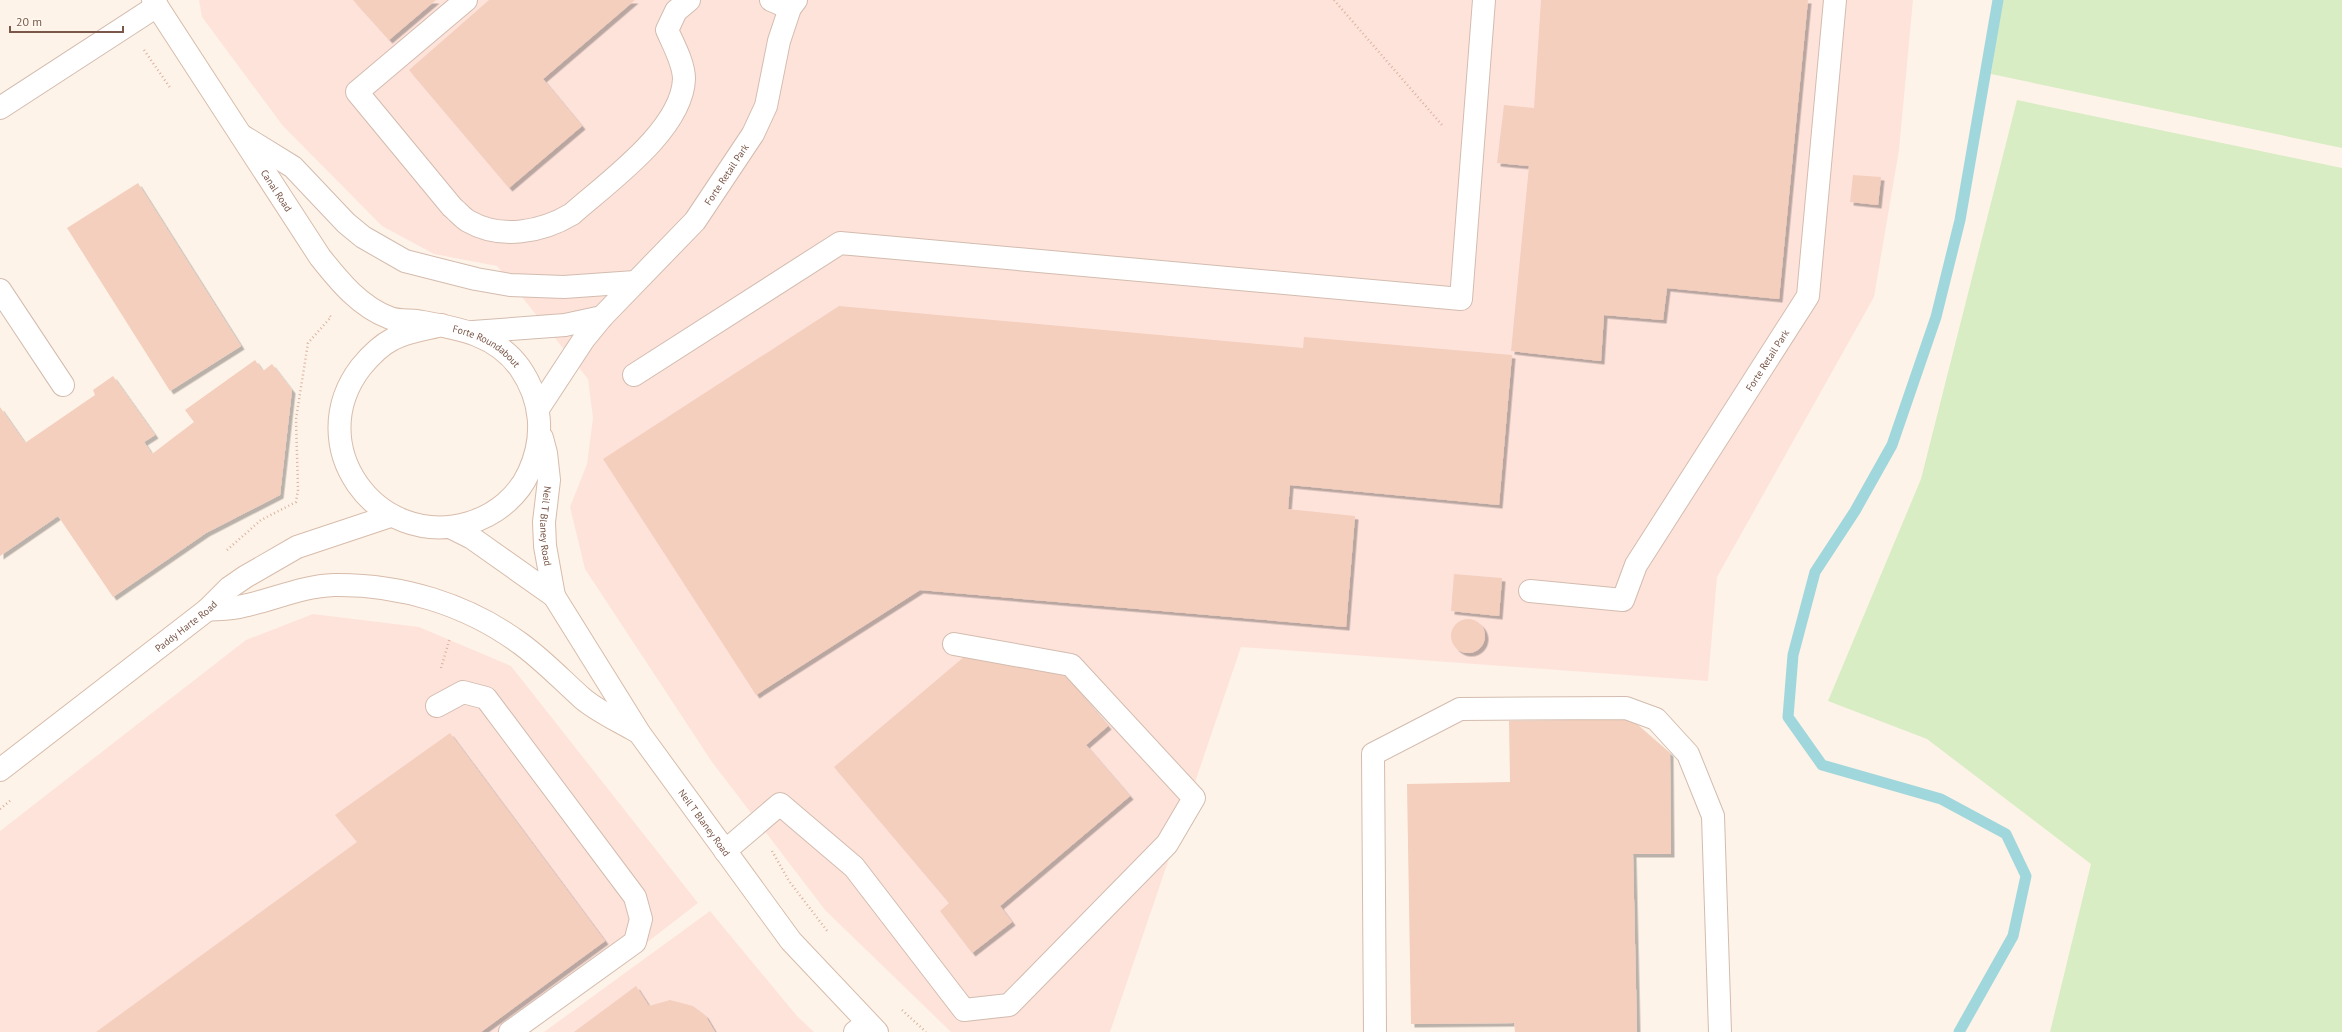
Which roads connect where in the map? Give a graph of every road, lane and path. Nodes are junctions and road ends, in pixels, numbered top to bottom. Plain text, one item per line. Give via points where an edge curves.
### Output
1 (466, 0) edge
2 (689, 0) edge
3 (1334, 0) edge
4 (1484, 0) edge
5 (1835, 0) edge
6 (155, 3) edge
7 (786, 3) edge
8 (0, 108) edge
9 (241, 135) junction
10 (1473, 139) junction
11 (635, 282) junction
12 (0, 290) edge
13 (326, 312) dead end
14 (602, 317) junction
15 (442, 325) junction
16 (473, 332) junction
17 (634, 375) dead end
18 (63, 385) dead end
19 (538, 409) junction
20 (540, 434) junction
21 (390, 516) junction
22 (452, 528) junction
23 (224, 552) dead end
24 (1530, 591) dead end
25 (554, 596) junction
26 (207, 610) junction
27 (954, 644) dead end
28 (437, 706) dead end
29 (640, 734) junction
30 (0, 770) edge
31 (756, 825) junction
32 (725, 852) junction
33 (831, 935) dead end
34 (899, 1007) dead end
35 (866, 1029) edge
36 (510, 1032) edge
37 (926, 1032) edge
38 (1375, 1032) edge
39 (1720, 1032) edge

1 - 2 main road via 357,92 452,206 468,221 504,232 534,231 572,214 645,149 672,117 681,98 684,78 667,30 676,11
3 - 10 path via 1447,131
4 - 10 main road
5 - 24 main road, Forte Retail Park via 1808,296 1636,565 1623,600
6 - 8 main road
6 - 9 main road, Canal Road
7 - 11 main road, Forte Retail Park via 766,106 753,134 695,221
9 - 11 main road via 293,167 346,223 364,238 405,261 510,285 551,287
9 - 15 main road, Canal Road via 320,257 342,285 365,304 390,318
10 - 17 main road via 1462,299 840,243
11 - 14 main road, Forte Retail Park
12 - 18 main road
13 - 23 path via 331,317 308,343 296,419 296,502 261,520
14 - 16 main road via 565,325
14 - 19 main road, Forte Retail Park via 584,339
15 - 16 main road, Forte Roundabout
15 - 21 main road, Forte Roundabout via 417,330 393,339 370,356 352,379 341,408 339,433 345,462 354,481 370,500
16 - 19 main road, Forte Roundabout via 498,347 519,367 531,386
19 - 20 main road, Forte Roundabout
20 - 22 main road, Forte Roundabout via 535,460 525,482 507,502 484,518
20 - 25 main road, Neil T Blaney Road via 546,453 549,480 544,522 545,546
21 - 22 main road, Forte Roundabout via 423,527
21 - 26 main road, Paddy Harte Road via 297,547 229,588
22 - 25 main road, Neil T Blaney Road via 472,538
25 - 29 main road, Neil T Blaney Road
26 - 29 main road via 243,606 307,588 333,585 382,587 411,593 460,610 502,631 542,660 583,698
26 - 30 main road, Paddy Harte Road
27 - 31 main road via 1071,665 1194,798 1167,844 1009,1005 964,1010 854,867 780,804
28 - 36 main road via 463,692 486,698 635,897 641,919 635,942
29 - 32 main road, Neil T Blaney Road
31 - 32 main road
31 - 33 path via 789,881
32 - 35 main road, Neil T Blaney Road via 791,941
34 - 37 path
38 - 39 main road via 1373,754 1460,709 1626,708 1656,719 1688,754 1713,816

